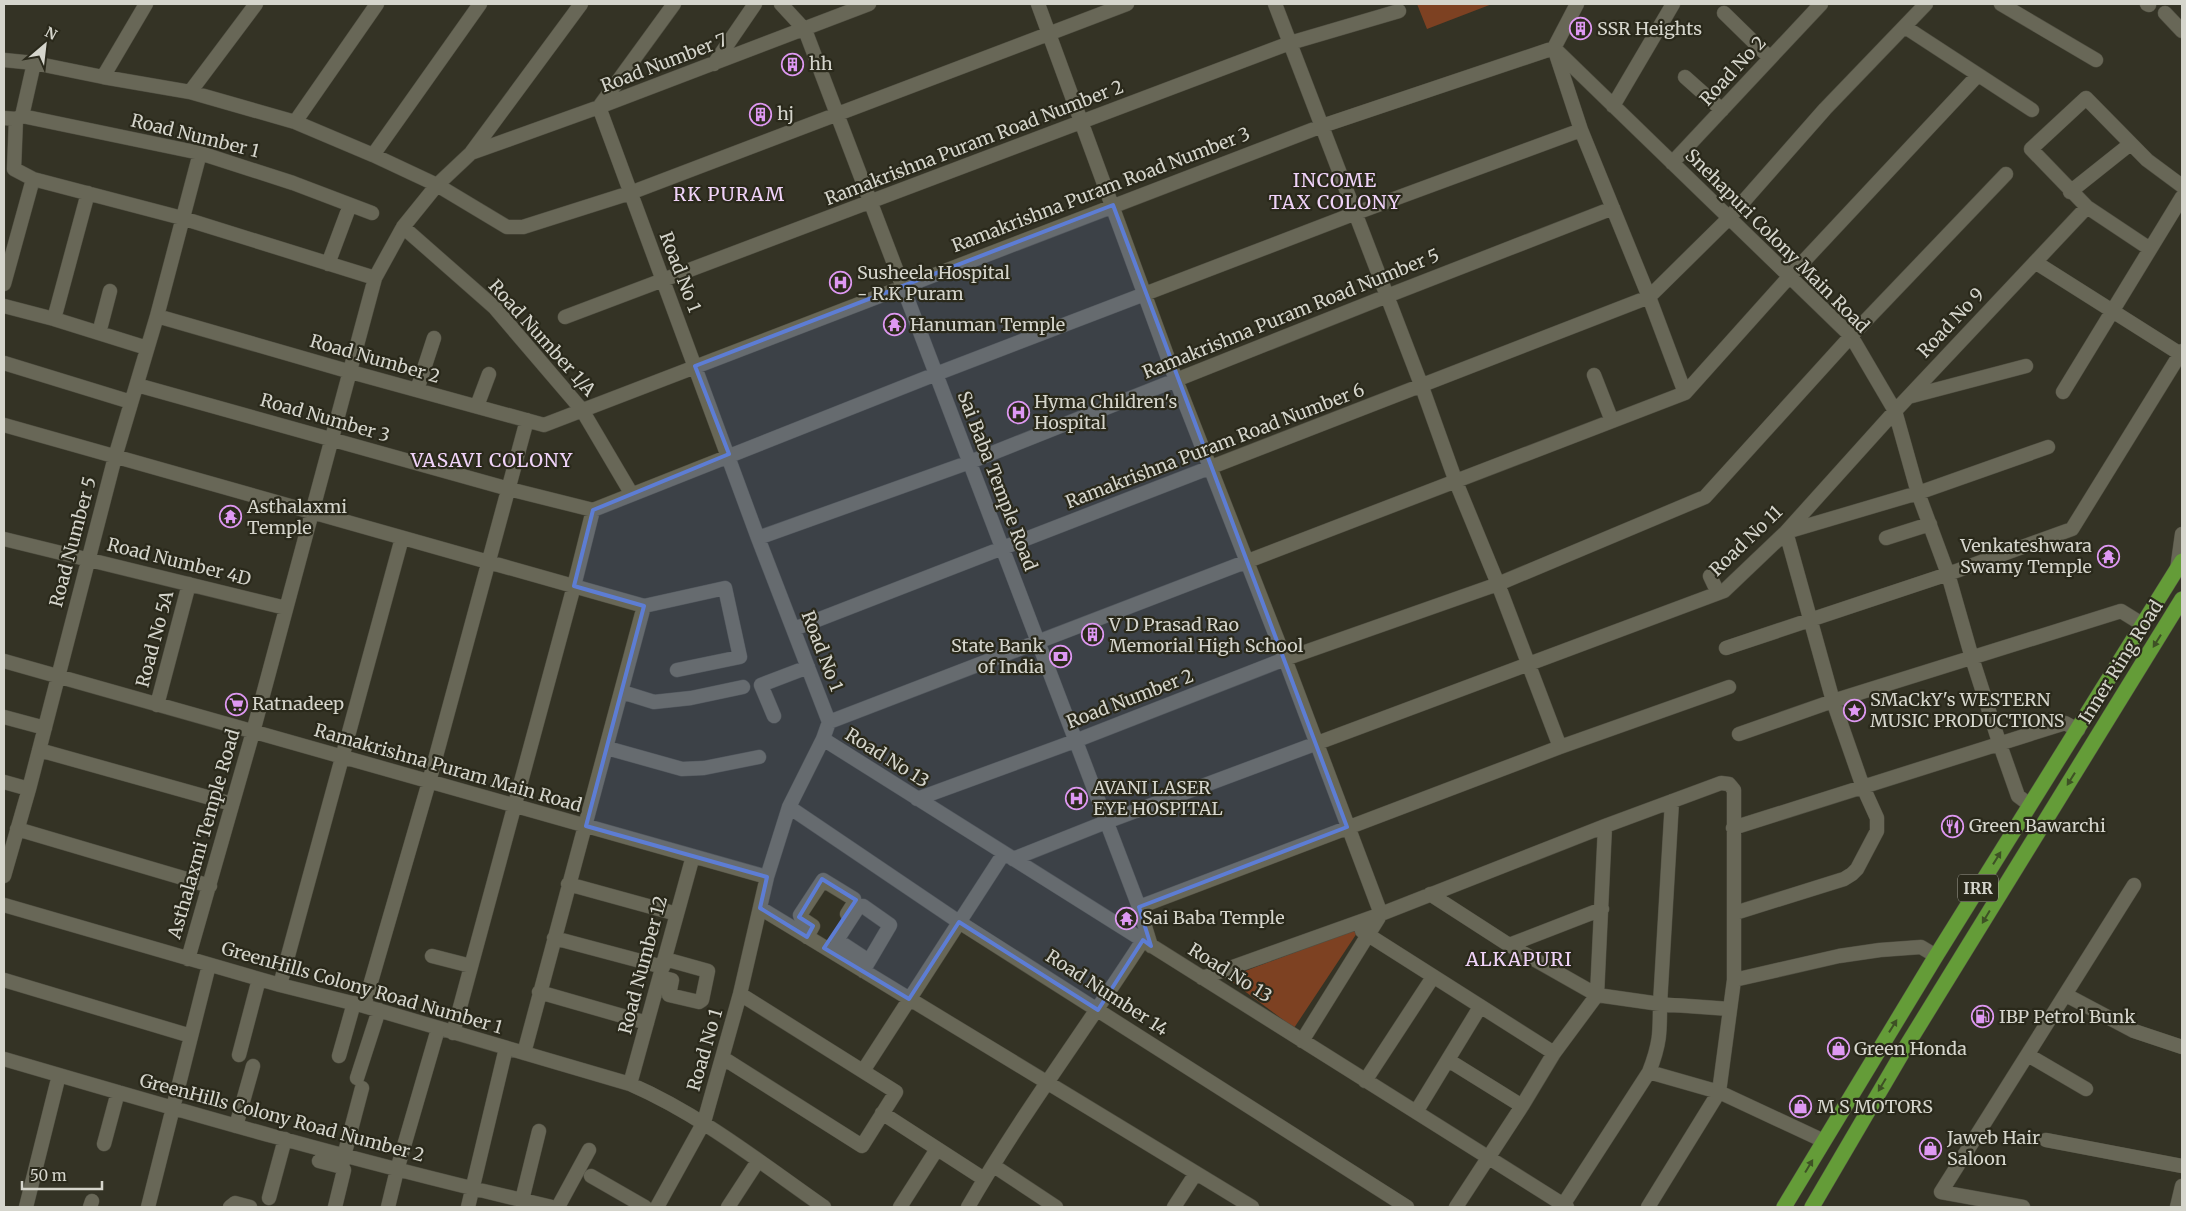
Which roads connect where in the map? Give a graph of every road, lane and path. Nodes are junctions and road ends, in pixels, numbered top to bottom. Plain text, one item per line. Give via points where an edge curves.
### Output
1 (146, 4) edge
2 (256, 4) edge
3 (377, 4) edge
4 (480, 4) edge
5 (581, 4) edge
6 (674, 4) edge
7 (755, 4) edge
8 (781, 4) edge
9 (850, 4) edge
10 (869, 4) edge
11 (1038, 4) edge
12 (1127, 4) edge
13 (1275, 4) edge
14 (1577, 4) edge
15 (1673, 4) edge
16 (1819, 4) edge
17 (1926, 4) edge
18 (2001, 4) edge
19 (1399, 11) dead end
20 (2165, 13) dead end
21 (1724, 14) dead end
22 (841, 15) junction
23 (1905, 27) junction
24 (805, 30) junction
25 (2182, 31) edge
26 (1049, 33) junction
27 (1290, 43) junction
28 (1554, 48) junction
29 (1770, 58) junction
30 (4, 60) edge
31 (2096, 60) dead end
32 (34, 63) junction
33 (714, 64) junction
34 (1978, 75) junction
35 (1685, 77) dead end
36 (103, 78) junction
37 (190, 92) junction
38 (1613, 106) junction
39 (599, 108) junction
40 (1722, 110) junction
41 (2032, 110) dead end
42 (837, 114) junction
43 (14, 118) edge
44 (295, 122) junction
45 (1082, 122) junction
46 (1322, 126) junction
47 (1581, 130) junction
48 (2130, 144) junction
49 (200, 153) junction
50 (471, 153) junction
51 (373, 155) junction
52 (1672, 163) junction
53 (2006, 174) dead end
54 (33, 179) junction
55 (437, 185) junction
56 (2182, 186) edge
57 (2070, 192) junction
58 (88, 193) junction
59 (630, 193) junction
60 (2182, 197) edge
61 (871, 202) junction
62 (350, 204) junction
63 (1113, 205) junction
64 (2087, 207) junction
65 (1614, 208) junction
66 (372, 213) dead end
67 (1356, 213) junction
68 (182, 218) junction
69 (1729, 218) junction
70 (403, 227) junction
71 (2150, 249) junction
72 (2035, 262) junction
73 (328, 264) junction
74 (1789, 277) junction
75 (375, 278) junction
76 (663, 280) junction
77 (4, 284) edge
78 (903, 286) junction
79 (110, 291) dead end
80 (1146, 295) junction
81 (1387, 296) junction
82 (1650, 297) junction
83 (4, 306) edge
84 (2112, 309) junction
85 (157, 316) junction
86 (565, 317) dead end
87 (54, 319) junction
88 (99, 333) junction
89 (1851, 336) junction
90 (434, 338) dead end
91 (147, 348) junction
92 (2182, 353) edge
93 (4, 363) edge
94 (695, 366) junction
95 (2026, 366) dead end
96 (351, 372) junction
97 (489, 374) dead end
98 (936, 374) junction
99 (1594, 375) dead end
100 (1176, 380) junction
101 (137, 385) junction
102 (1422, 387) junction
103 (417, 390) junction
104 (2063, 392) dead end
105 (1685, 393) junction
106 (1908, 397) junction
107 (131, 402) junction
108 (477, 406) junction
109 (582, 410) junction
110 (1895, 410) junction
111 (527, 420) junction
112 (1612, 421) junction
113 (4, 426) edge
114 (333, 439) junction
115 (2048, 447) dead end
116 (729, 454) junction
117 (114, 457) junction
118 (970, 462) junction
119 (1211, 468) junction
120 (1456, 482) junction
121 (509, 489) junction
122 (631, 493) junction
123 (1918, 493) junction
124 (593, 510) junction
125 (312, 512) junction
126 (1930, 524) junction
127 (1786, 532) junction
128 (2182, 534) edge
129 (402, 538) junction
130 (758, 538) junction
131 (1886, 538) dead end
132 (4, 539) edge
133 (1002, 548) junction
134 (88, 559) junction
135 (1247, 561) junction
136 (489, 562) junction
137 (2179, 566) edge
138 (1948, 574) junction
139 (1710, 576) dead end
140 (189, 584) junction
141 (1498, 584) junction
142 (574, 586) junction
143 (1718, 593) junction
144 (2182, 599) edge
145 (644, 606) junction
146 (286, 608) junction
147 (1810, 620) junction
148 (2142, 624) junction
149 (794, 629) junction
150 (1038, 642) junction
151 (1726, 648) dead end
152 (1972, 658) junction
153 (1285, 659) junction
154 (4, 661) edge
155 (1529, 665) junction
156 (808, 666) junction
157 (677, 670) dead end
158 (57, 676) junction
159 (743, 687) dead end
160 (1729, 687) dead end
161 (622, 692) junction
162 (1833, 701) junction
163 (157, 704) junction
164 (774, 716) dead end
165 (4, 717) edge
166 (829, 722) junction
167 (45, 728) junction
168 (2078, 730) junction
169 (253, 732) junction
170 (1739, 734) dead end
171 (823, 740) junction
172 (1075, 740) junction
173 (1999, 742) junction
174 (1316, 743) junction
175 (1560, 747) junction
176 (607, 748) junction
177 (39, 750) junction
178 (344, 757) junction
179 (759, 757) dead end
180 (4, 782) edge
181 (429, 782) junction
182 (1863, 787) junction
183 (29, 789) junction
184 (917, 799) junction
185 (1672, 801) junction
186 (232, 804) junction
187 (2030, 805) junction
188 (514, 806) junction
189 (789, 807) junction
190 (1106, 822) junction
191 (586, 826) junction
192 (1606, 826) junction
193 (1347, 827) junction
194 (1733, 828) junction
195 (17, 829) junction
196 (8, 842) edge
197 (693, 856) junction
198 (1008, 856) junction
199 (4, 876) edge
200 (766, 877) junction
201 (568, 884) junction
202 (2134, 885) dead end
203 (210, 886) junction
204 (1430, 894) junction
205 (4, 905) edge
206 (1139, 907) junction
207 (760, 908) junction
208 (1602, 909) junction
209 (1735, 913) junction
210 (677, 914) junction
211 (1381, 914) junction
212 (959, 922) junction
213 (1351, 924) junction
214 (1369, 936) junction
215 (807, 937) junction
216 (554, 938) junction
217 (1147, 943) junction
218 (1509, 945) junction
219 (824, 948) junction
220 (432, 956) dead end
221 (1936, 956) junction
222 (188, 959) junction
223 (209, 965) junction
224 (471, 966) junction
225 (662, 968) junction
226 (1433, 977) junction
227 (1202, 978) junction
228 (259, 979) junction
229 (4, 980) edge
230 (1734, 980) junction
231 (280, 985) junction
232 (539, 992) junction
233 (740, 994) junction
234 (1597, 995) junction
235 (2066, 995) junction
236 (909, 999) junction
237 (359, 1004) junction
238 (1660, 1004) junction
239 (1480, 1007) junction
240 (1730, 1009) junction
241 (379, 1010) junction
242 (1098, 1010) junction
243 (647, 1023) junction
244 (438, 1029) junction
245 (453, 1033) junction
246 (191, 1036) junction
247 (1302, 1041) junction
248 (2182, 1047) edge
249 (506, 1048) junction
250 (524, 1053) junction
251 (1554, 1053) junction
252 (2028, 1054) junction
253 (239, 1055) dead end
254 (339, 1056) dead end
255 (723, 1058) junction
256 (4, 1059) edge
257 (1448, 1060) junction
258 (252, 1066) dead end
259 (863, 1072) junction
260 (1649, 1072) junction
261 (59, 1075) junction
262 (1365, 1080) junction
263 (1047, 1083) junction
264 (630, 1084) junction
265 (2086, 1089) dead end
266 (118, 1092) junction
267 (1719, 1092) junction
268 (1522, 1106) junction
269 (173, 1108) junction
270 (1416, 1112) junction
271 (882, 1114) junction
272 (704, 1122) junction
273 (236, 1126) junction
274 (539, 1131) dead end
275 (285, 1139) junction
276 (2046, 1140) dead end
277 (1824, 1141) junction
278 (104, 1144) dead end
279 (938, 1149) junction
280 (590, 1150) dead end
281 (1488, 1158) junction
282 (343, 1161) junction
283 (758, 1162) junction
284 (994, 1166) junction
285 (2182, 1166) edge
286 (397, 1170) junction
287 (1196, 1173) junction
288 (591, 1176) dead end
289 (984, 1179) junction
290 (2182, 1186) edge
291 (473, 1189) junction
292 (269, 1198) dead end
293 (522, 1200) junction
294 (806, 1202) edge
295 (228, 1206) edge
296 (1565, 1206) edge
297 (26, 1207) edge
298 (148, 1207) edge
299 (250, 1207) edge
300 (336, 1207) edge
301 (388, 1207) edge
302 (468, 1207) edge
303 (552, 1207) edge
304 (558, 1207) edge
305 (645, 1207) edge
306 (657, 1207) edge
307 (728, 1207) edge
308 (824, 1207) edge
309 (900, 1207) edge
310 (968, 1207) edge
311 (1056, 1207) edge
312 (1174, 1207) edge
313 (1252, 1207) edge
314 (1407, 1207) edge
315 (1456, 1207) edge
316 (1648, 1207) edge
317 (1784, 1207) edge
318 (1812, 1207) edge
319 (2023, 1207) edge
320 (2177, 1207) edge

1 - 36 street
2 - 37 street
3 - 44 street
4 - 51 street
5 - 50 street
6 - 39 street
7 - 33 street
8 - 24 street
9 - 22 street
10 - 22 street, Road Number 7
11 - 26 street
12 - 26 street
13 - 27 street
14 - 28 street
15 - 38 street
16 - 29 street, Road No 2
17 - 23 street
18 - 31 street
19 - 27 street, Ramakrishna Puram Road Number 2
20 - 25 street
21 - 29 street
22 - 24 street, Road Number 7
23 - 34 street
23 - 69 street via 1825,109
24 - 33 street, Road Number 7
24 - 42 street, Sai Baba Temple Road
26 - 42 street
26 - 45 street
27 - 45 street, Ramakrishna Puram Road Number 2
27 - 46 street
28 - 38 street, Snehapuri Colony Main Road
28 - 46 street, Ramakrishna Puram Road Number 3
28 - 47 street
29 - 40 street, Road No 2
30 - 32 street
32 - 36 street
32 - 43 street
33 - 39 street, Road Number 7
34 - 41 street
34 - 74 street
35 - 40 street
36 - 37 street
37 - 44 street
38 - 52 street, Snehapuri Colony Main Road
39 - 50 street, Road Number 7
39 - 59 street, Road No 1
40 - 52 street, Road No 2
42 - 59 street
42 - 61 street, Sai Baba Temple Road
43 - 49 street, Road Number 1
43 - 54 street via 14,169
44 - 51 street
45 - 61 street, Ramakrishna Puram Road Number 2
45 - 63 street
46 - 63 street, Ramakrishna Puram Road Number 3
46 - 67 street
47 - 65 street
47 - 67 street
48 - 56 street via 2153,166
48 - 57 street
48 - 57 street via 2086,98 2031,149
49 - 62 street, Road Number 1
49 - 68 street, Road Number 5
50 - 55 street, Asthalaxmi Temple Road
51 - 55 street
52 - 69 street, Snehapuri Colony Main Road
53 - 89 street, Road Number 2
54 - 58 street
54 - 77 street
55 - 59 street via 500,224 513,228
55 - 70 street, Asthalaxmi Temple Road
57 - 64 street
58 - 68 street
58 - 87 street
59 - 76 street, Road No 1
60 - 71 street
61 - 76 street, Ramakrishna Puram Road Number 2
61 - 78 street, Sai Baba Temple Road
62 - 66 street, Road Number 1
62 - 73 street
63 - 78 street, Ramakrishna Puram Road Number 3
63 - 80 street
64 - 71 street
64 - 72 street, Road No 9
65 - 81 street, Ramakrishna Puram Road Number 5
65 - 82 street
67 - 80 street
67 - 81 street
68 - 73 street
68 - 85 street, Road Number 5
69 - 74 street, Snehapuri Colony Main Road
69 - 82 street
70 - 75 street, Asthalaxmi Temple Road
70 - 109 street, Road Number 1/A via 494,307
71 - 84 street
72 - 84 street
72 - 106 street, Road No 9
73 - 75 street
74 - 89 street, Snehapuri Colony Main Road
74 - 105 street
75 - 96 street, Asthalaxmi Temple Road
76 - 86 street, Ramakrishna Puram Road Number 2
76 - 94 street, Road No 1
78 - 94 street, Ramakrishna Puram Road Number 3
78 - 98 street, Sai Baba Temple Road
79 - 88 street
80 - 98 street
80 - 100 street
81 - 100 street, Ramakrishna Puram Road Number 5
81 - 102 street
82 - 102 street, Ramakrishna Puram Road Number 6
82 - 105 street
83 - 87 street
84 - 92 street
84 - 104 street
85 - 91 street, Road Number 5
85 - 96 street, Road Number 2
87 - 88 street
88 - 91 street
89 - 110 street, Snehapuri Colony Main Road
89 - 141 street, Road Number 2 via 1705,498
90 - 103 street
91 - 101 street, Road Number 5
92 - 138 street via 2072,529
93 - 107 street
94 - 109 street, Ramakrishna Puram Road Number 3
94 - 116 street, Road No 1
95 - 106 street
96 - 103 street, Road Number 2
96 - 114 street, Asthalaxmi Temple Road
97 - 108 street
98 - 116 street
98 - 118 street, Sai Baba Temple Road
99 - 112 street
100 - 118 street, Ramakrishna Puram Road Number 5
100 - 119 street
101 - 107 street, Road Number 5
101 - 114 street, Road Number 3
102 - 119 street, Ramakrishna Puram Road Number 6
102 - 120 street
103 - 108 street, Road Number 2
105 - 112 street
106 - 110 street, Road No 9
107 - 117 street, Road Number 5
108 - 111 street, Road Number 2
109 - 111 street, Road Number 2 via 544,425
109 - 122 street, Road Number 1/A
110 - 123 street, Snehapuri Colony Main Road
110 - 127 street, Road No 11
111 - 121 street
112 - 120 street
113 - 117 street
114 - 121 street, Road Number 3
114 - 125 street, Asthalaxmi Temple Road
115 - 123 street
116 - 122 street
116 - 130 street, Road No 1
117 - 125 street
117 - 134 street, Road Number 5
118 - 130 street, Ramakrishna Puram Road Number 5
118 - 133 street, Sai Baba Temple Road
119 - 133 street, Ramakrishna Puram Road Number 6
119 - 135 street
120 - 135 street
120 - 141 street
121 - 124 street, Road Number 3
121 - 136 street
122 - 124 street
123 - 126 street, Snehapuri Colony Main Road
123 - 127 street
124 - 142 street
125 - 129 street
125 - 146 street, Asthalaxmi Temple Road
126 - 131 street
126 - 138 street, Snehapuri Colony Main Road
127 - 143 street, Road No 11 via 1724,591
127 - 147 street
128 - 137 street
129 - 136 street
129 - 178 street
130 - 149 street, Road No 1
132 - 134 street, Road Number 4D
133 - 149 street, Ramakrishna Puram Road Number 6
133 - 150 street, Sai Baba Temple Road
134 - 140 street, Road Number 4D
134 - 158 street, Road Number 5
135 - 150 street
135 - 153 street
136 - 142 street
136 - 181 street
137 - 148 highway, Inner Ring Road / IRR
138 - 147 street
138 - 152 street, Snehapuri Colony Main Road
139 - 143 street
140 - 146 street, Road Number 4D
140 - 163 street, Road No 5A
141 - 153 street, Road Number 2
141 - 155 street
142 - 145 street
142 - 188 street
143 - 155 street, Road No 11
144 -> 318 highway, Inner Ring Road / IRR via 1897,1061
145 - 157 street via 725,588 740,657
145 - 161 street
146 - 169 street, Asthalaxmi Temple Road
147 - 151 street
147 - 162 street
148 - 152 street via 2121,611
148 - 168 highway, Inner Ring Road / IRR
149 - 156 street, Road No 1
150 - 166 street
150 - 172 street, Sai Baba Temple Road
152 - 162 street
152 - 173 street, Snehapuri Colony Main Road
153 - 172 street, Road Number 2
153 - 174 street
154 - 158 street, Ramakrishna Puram Main Road
155 - 174 street, Road No 11
155 - 175 street
156 - 164 street via 761,684
156 - 166 street, Road No 1
158 - 163 street, Ramakrishna Puram Main Road
158 - 167 street, Road Number 5
159 - 161 street via 654,702
160 - 175 street
161 - 176 street
162 - 170 street
162 - 182 street
163 - 169 street, Ramakrishna Puram Main Road
165 - 167 street
166 - 171 street, Road No 1
167 - 177 street, Road Number 5
168 - 173 street via 2065,723
168 - 187 highway, Inner Ring Road / IRR
169 - 178 street, Ramakrishna Puram Main Road
169 - 186 street, Asthalaxmi Temple Road
171 - 184 street, Road No 13
171 - 189 street, Road No 1
172 - 184 street, Road Number 2
172 - 190 street, Sai Baba Temple Road
173 - 182 street
173 - 187 street, Snehapuri Colony Main Road via 2018,796
174 - 190 street, Road No 11
174 - 193 street
175 - 193 street
176 - 179 street via 682,769
176 - 191 street
177 - 183 street, Road Number 5
177 - 186 street
178 - 181 street, Ramakrishna Puram Main Road
178 - 231 street
180 - 183 street
181 - 188 street, Ramakrishna Puram Main Road
181 - 237 street
182 - 194 street
182 - 209 street via 1879,826 1852,874
183 - 195 street, Road Number 5
184 - 198 street, Road No 13
185 - 192 street
185 - 194 street via 1721,783 1729,784 1734,790
185 - 238 street
186 - 203 street, Asthalaxmi Temple Road
221 -> 187 highway, Inner Ring Road / IRR
188 - 191 street, Ramakrishna Puram Main Road
188 - 224 street
189 - 200 street, Road No 1
189 - 212 street, Road Number 14
190 - 198 street, Road No 11
190 - 206 street, Sai Baba Temple Road
191 - 197 street, Ramakrishna Puram Main Road
191 - 201 street
192 - 204 street
192 - 208 street
193 - 206 street
193 - 211 street
194 - 209 street
195 - 196 street, Road Number 5
195 - 203 street
196 - 199 street, Road Number 5
197 - 200 street, Ramakrishna Puram Main Road
197 - 210 street, Road Number 12
198 - 212 street
198 - 217 street, Road No 13
200 - 207 street, Road No 1
201 - 210 street
201 - 216 street
202 - 235 street
203 - 222 street, Asthalaxmi Temple Road
204 - 211 street
204 - 218 street
205 - 222 street, GreenHills Colony Road Number 1
206 - 217 street, Sai Baba Temple Road
207 - 215 street
207 - 233 street, Road No 1
208 - 218 street
208 - 234 street
209 - 230 street
210 - 225 street, Road Number 12
211 - 213 street
211 - 214 street
212 - 236 street
212 - 242 street, Road Number 14
213 - 214 street
213 - 227 street
214 - 226 street
214 - 247 street
215 - 219 street
215 - 219 street via 813,926 800,915 820,882 825,880 854,902
216 - 225 street
216 - 232 street
217 - 227 street, Road No 13
217 - 242 street
218 - 234 street
219 - 236 street via 862,962
220 - 224 street
221 - 230 street via 1921,947 1880,950
277 -> 221 highway, Inner Ring Road / IRR
222 - 223 street, GreenHills Colony Road Number 1
223 - 228 street, GreenHills Colony Road Number 1
223 - 246 street
224 - 245 street
225 - 243 street, Road Number 12
226 - 239 street
226 - 262 street
227 - 247 street, Road No 13
228 - 231 street, GreenHills Colony Road Number 1
228 - 253 street
229 - 246 street
230 - 240 street
231 - 237 street, GreenHills Colony Road Number 1
232 - 243 street
232 - 250 street
233 - 255 street, Road No 1
233 - 259 street
234 - 238 street
234 - 251 street
235 - 248 street via 2134,1031
235 - 252 street
236 - 259 street
236 - 263 street
237 - 241 street, GreenHills Colony Road Number 1
237 - 254 street
238 - 240 street
238 - 260 street via 1660,1037
239 - 251 street
239 - 257 street
240 - 267 street
241 - 244 street, GreenHills Colony Road Number 1
241 - 282 street
242 - 263 street
242 - 314 street, Road Number 14
243 - 264 street, Road Number 12
244 - 245 street, GreenHills Colony Road Number 1
244 - 286 street
245 - 249 street, GreenHills Colony Road Number 1
246 - 269 street
247 - 262 street, Road No 13
249 - 250 street, GreenHills Colony Road Number 1
249 - 291 street
250 - 264 street, GreenHills Colony Road Number 1
251 - 268 street
252 - 265 street
252 - 319 street via 1941,1192
255 - 271 street via 862,1146
255 - 272 street, Road No 1
256 - 261 street, GreenHills Colony Road Number 2
257 - 268 street
257 - 270 street
258 - 273 street
259 - 271 street via 896,1092
260 - 267 street
260 - 296 street
261 - 266 street, GreenHills Colony Road Number 2
261 - 297 street
262 - 270 street, Road No 13
263 - 284 street via 1029,1099
263 - 287 street
264 - 272 street, GreenHills Colony Road Number 1
266 - 269 street, GreenHills Colony Road Number 2
266 - 278 street
267 - 277 street
267 - 316 street
268 - 281 street
269 - 273 street, GreenHills Colony Road Number 2
269 - 298 street
270 - 281 street, Road No 13
271 - 279 street
272 - 283 street, GreenHills Colony Road Number 1
272 - 306 street, Road No 1
273 - 275 street, GreenHills Colony Road Number 2
274 - 293 street
275 - 282 street, GreenHills Colony Road Number 2 via 323,1158
275 - 292 street
276 - 285 street
317 -> 277 highway, Inner Ring Road / IRR
279 - 289 street
279 - 309 street
280 - 304 street
281 - 296 street, Road No 13
281 - 315 street
282 - 286 street, GreenHills Colony Road Number 2
282 - 300 street
283 - 294 street, GreenHills Colony Road Number 1
283 - 307 street
284 - 289 street
284 - 311 street
286 - 291 street, GreenHills Colony Road Number 2
286 - 301 street
287 - 312 street
287 - 313 street
288 - 305 street
289 - 310 street
290 - 320 street
291 - 293 street, GreenHills Colony Road Number 2
291 - 302 street
293 - 303 street, GreenHills Colony Road Number 2
294 - 308 street, GreenHills Colony Road Number 1
295 - 299 street via 235,1202

